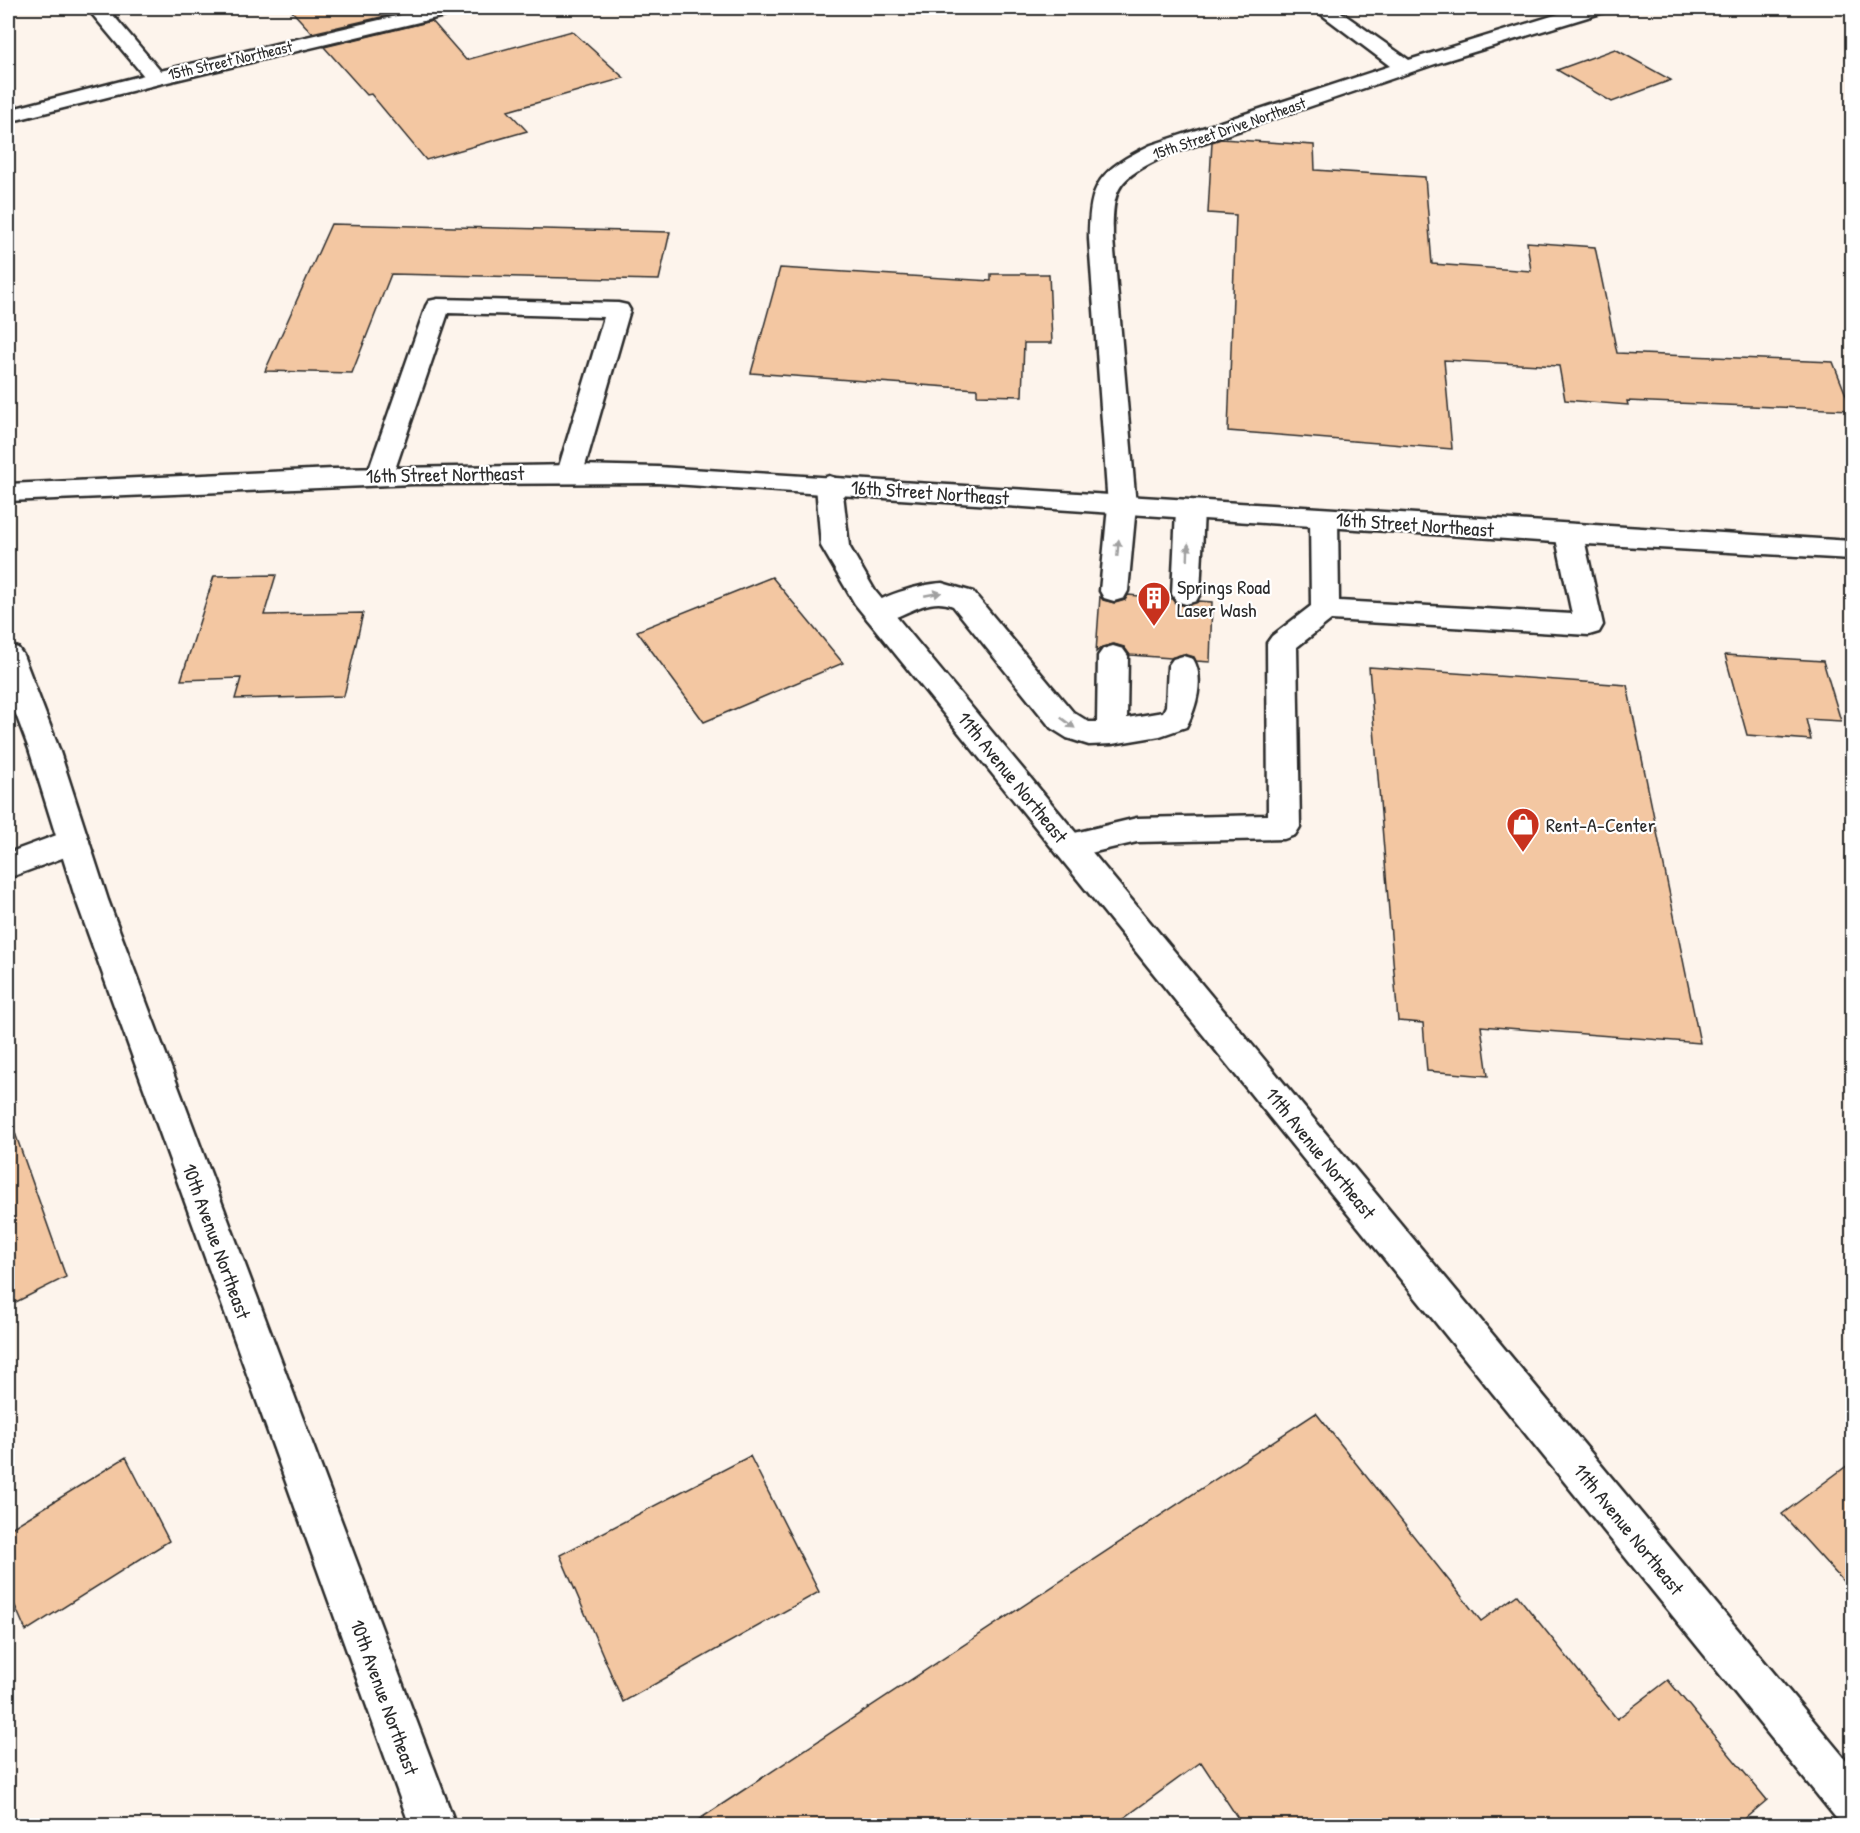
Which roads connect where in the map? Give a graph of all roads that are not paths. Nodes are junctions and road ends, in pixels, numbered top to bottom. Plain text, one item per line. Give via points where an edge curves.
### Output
1 (97, 8) edge
2 (454, 8) edge
3 (1323, 8) edge
4 (1597, 8) edge
5 (1407, 68) junction
6 (156, 78) junction
7 (8, 116) edge
8 (570, 472) junction
9 (380, 475) junction
10 (829, 485) junction
11 (8, 492) edge
12 (1122, 506) junction
13 (1190, 510) junction
14 (1324, 518) junction
15 (1569, 534) junction
16 (1852, 550) edge
17 (1114, 591) dead end
18 (1186, 594) dead end
19 (1325, 610) junction
20 (878, 613) junction
21 (8, 655) edge
22 (1113, 656) dead end
23 (1183, 666) dead end
24 (1112, 733) junction
25 (73, 841) junction
26 (1069, 846) junction
27 (8, 866) edge
28 (1852, 1802) edge
29 (433, 1826) edge

1 - 6 street
2 - 6 street, 15th Street Northeast
3 - 5 street
4 - 5 street, 15th Street Drive Northeast
5 - 12 street, 15th Street Drive Northeast via 1159,150 1131,164 1111,182 1103,196 1101,239
6 - 7 street, 15th Street Northeast
8 - 9 street, 16th Street Northeast
8 - 9 street via 618,310 438,306
8 - 10 street, 16th Street Northeast
9 - 11 street, 16th Street Northeast
10 - 12 street, 16th Street Northeast
10 - 20 street, 11th Avenue Northeast via 835,546
12 - 13 street, 16th Street Northeast
17 -> 12 street, 15th Street Drive Northeast
13 - 14 street, 16th Street Northeast
18 -> 13 street
14 - 15 street, 16th Street Northeast
14 - 19 street
15 - 16 street, 16th Street Northeast
15 - 19 street via 1589,626
19 - 26 street via 1281,643 1284,827 1137,830
20 -> 24 street via 929,593 955,594 968,604 1062,720 1089,734
20 - 26 street, 11th Avenue Northeast
21 - 25 street, 10th Avenue Northeast
22 - 24 street
23 - 24 street via 1181,706 1175,719
25 - 27 street
25 - 29 street, 10th Avenue Northeast
26 - 28 street, 11th Avenue Northeast

